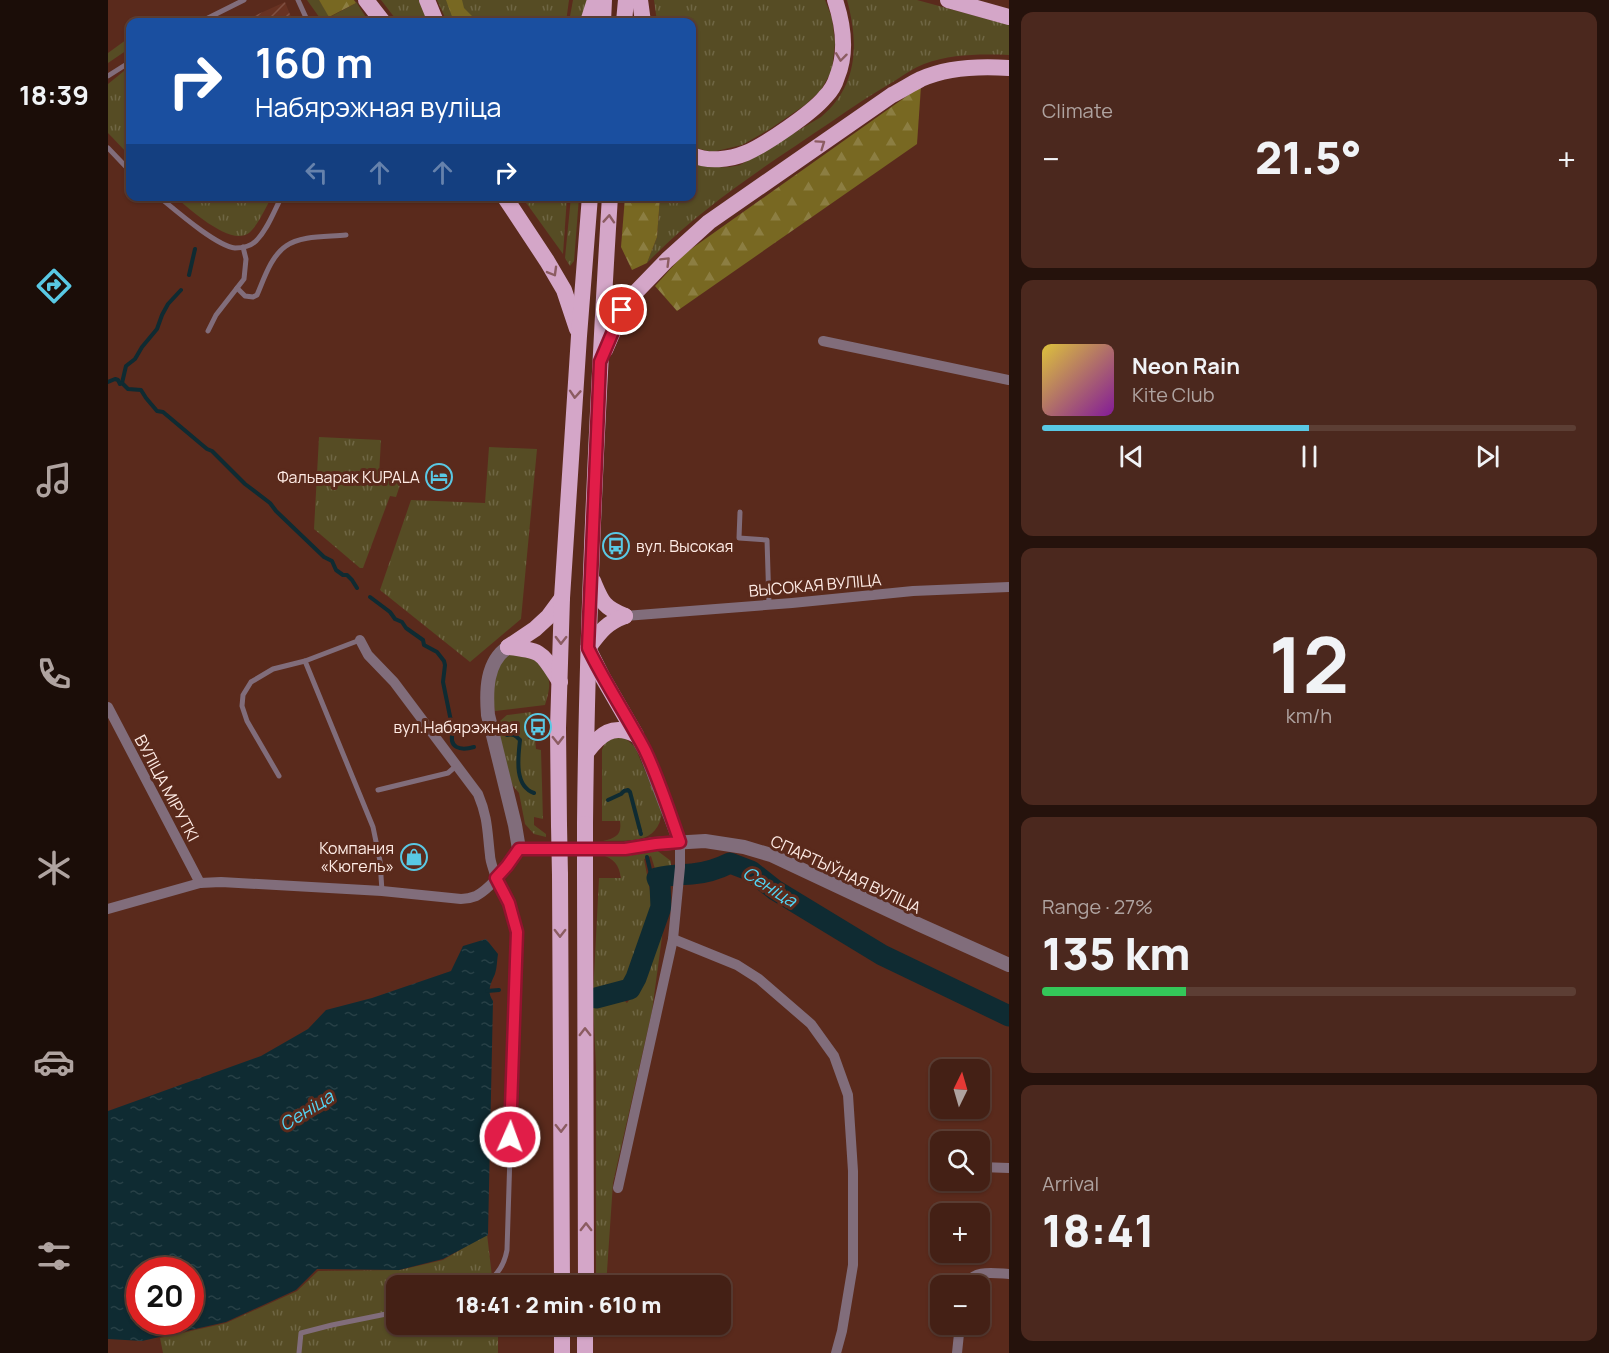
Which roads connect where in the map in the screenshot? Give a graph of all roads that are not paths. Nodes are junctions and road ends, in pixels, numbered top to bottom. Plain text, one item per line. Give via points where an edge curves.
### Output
1 (244, 0) edge
2 (298, 0) edge
3 (366, 0) edge
4 (427, 0) edge
5 (595, 0) edge
6 (604, 0) edge
7 (626, 0) edge
8 (640, 0) edge
9 (835, 0) edge
10 (948, 0) edge
11 (1009, 17) edge
12 (208, 18) edge
13 (306, 18) edge
14 (371, 18) edge
15 (380, 18) edge
16 (434, 18) edge
17 (589, 18) edge
18 (603, 18) edge
19 (624, 18) edge
20 (642, 18) edge
21 (126, 65) edge
22 (1009, 68) edge
23 (108, 76) edge
24 (108, 148) edge
25 (696, 157) edge
26 (126, 167) edge
27 (164, 201) edge
28 (279, 201) edge
29 (507, 201) edge
30 (590, 201) edge
31 (610, 201) edge
32 (346, 235) dead end
33 (243, 247) junction
34 (237, 288) junction
35 (208, 331) dead end
36 (579, 336) junction
37 (824, 341) dead end
38 (600, 362) junction
39 (1009, 380) edge
40 (740, 512) dead end
41 (591, 578) junction
42 (1009, 587) edge
43 (562, 598) junction
44 (769, 605) junction
45 (625, 616) junction
46 (360, 640) joint
47 (508, 647) junction
48 (588, 648) junction
49 (305, 661) junction
50 (560, 682) junction
51 (108, 707) edge
52 (636, 735) junction
53 (586, 753) junction
54 (457, 765) junction
55 (279, 776) dead end
56 (378, 790) dead end
57 (680, 842) junction
58 (519, 849) junction
59 (496, 878) junction
60 (200, 883) junction
61 (382, 891) junction
62 (108, 909) edge
63 (673, 939) junction
64 (1009, 964) edge
65 (990, 1167) edge
66 (1009, 1168) edge
67 (618, 1188) dead end
68 (1009, 1274) edge
69 (496, 1275) edge
70 (562, 1275) edge
71 (586, 1275) edge
72 (974, 1275) edge
73 (386, 1314) edge
74 (562, 1335) edge
75 (585, 1335) edge
76 (959, 1335) edge
77 (300, 1353) edge
78 (562, 1353) edge
79 (585, 1353) edge
80 (836, 1353) edge
81 (957, 1353) edge

1 - 12 lane
2 - 13 lane
3 - 14 lane
3 - 15 highway
4 - 16 highway
5 - 17 highway
6 - 18 highway
7 - 19 highway
8 - 20 highway
9 -> 25 highway via 843,35 842,59 837,78 825,97 806,115 746,153 730,158
10 - 11 highway
21 - 23 lane
38 -> 22 highway via 622,310 636,292 710,222 892,95 921,79 957,69
24 - 26 lane
27 - 33 lane via 207,234 233,248
28 - 33 lane via 255,242
29 -> 36 highway via 564,290
30 - 36 highway
38 -> 31 highway
32 - 34 lane via 287,245 257,294 245,296
33 - 34 lane via 244,279
34 - 35 lane
36 -> 43 highway
37 - 39 street
38 - 41 highway
40 - 44 lane via 739,538 767,540
41 - 45 highway via 603,604
41 - 48 highway
42 - 44 street, ВЫСОКАЯ ВУЛІЦА via 913,591
43 - 47 highway via 535,629
43 -> 50 highway
44 - 45 street, ВЫСОКАЯ ВУЛІЦА
45 - 48 highway via 612,621
46 - 49 lane
46 - 54 street
47 - 50 highway via 531,649 543,655
47 - 58 street via 492,667 487,699
48 - 52 highway
48 - 53 highway
49 - 55 lane via 273,669 250,682 243,695 247,721
49 - 61 lane via 373,827
50 -> 70 highway, bridge
51 - 60 street, ВУЛІЦА МІРУТКІ
52 - 53 highway via 618,729 605,733
52 - 57 street
71 -> 53 highway, bridge
54 - 56 lane via 448,773
54 - 59 street via 484,809
57 - 58 street, СПАРТЫЎНАЯ ВУЛІЦА via 625,849
57 - 63 street
57 - 64 street, СПАРТЫЎНАЯ ВУЛІЦА via 705,841 771,855
58 - 59 street
59 - 61 street via 470,898
59 - 69 lane via 509,903 517,932 507,1250
60 - 61 street
60 - 62 street
63 - 67 street
63 - 80 street via 737,964 759,979 811,1024 834,1056 848,1095 853,1265
65 - 66 street
68 - 72 street
73 - 77 lane via 301,1333
74 - 78 highway
75 - 79 highway
76 - 81 street

